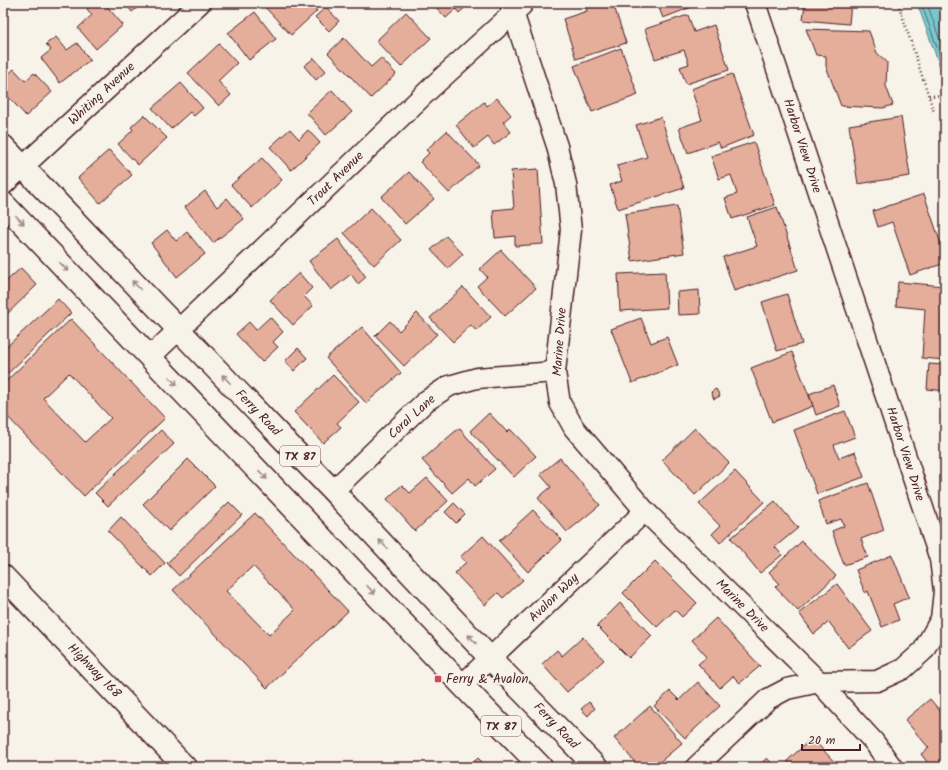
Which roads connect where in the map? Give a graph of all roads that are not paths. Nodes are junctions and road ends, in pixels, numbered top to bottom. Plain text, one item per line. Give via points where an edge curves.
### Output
1 (200, 3) edge
2 (755, 3) edge
3 (516, 6) edge
4 (3, 146) edge
5 (23, 166) junction
6 (3, 185) edge
7 (3, 202) edge
8 (178, 329) junction
9 (150, 357) junction
10 (555, 372) junction
11 (333, 491) junction
12 (645, 511) junction
13 (3, 576) edge
14 (490, 658) junction
15 (819, 682) junction
16 (462, 685) junction
17 (186, 767) edge
18 (541, 767) edge
19 (596, 767) edge
20 (696, 767) edge
21 (892, 767) edge

1 - 5 street, Whiting Avenue
2 - 15 street, Harbor View Drive via 940,559 944,591 941,619 924,651 903,669 877,681
3 - 8 street, Trout Avenue
3 - 10 street, Marine Drive via 557,146 571,230
4 - 5 main road, Ferry Road / TX 87
5 - 6 street, Whiting Avenue
8 -> 5 main road, Ferry Road / TX 87
7 -> 9 main road, TX 87
8 - 9 street, Trout Avenue
11 -> 8 main road, Ferry Road / TX 87
9 -> 16 main road, TX 87
10 - 11 street, Coral Lane via 477,378 449,386 426,401
10 - 12 street, Marine Drive via 560,403 574,428
14 -> 11 main road, Ferry Road / TX 87
12 - 14 street, Avalon Way
12 - 15 street, Marine Drive
13 - 17 main road, Highway 168
14 - 16 street, Avalon Way
14 - 19 main road, Ferry Road / TX 87
15 - 20 street, Harbor View Drive via 787,688 768,699
15 - 21 street, Marine Drive via 874,742
16 - 18 main road, TX 87

